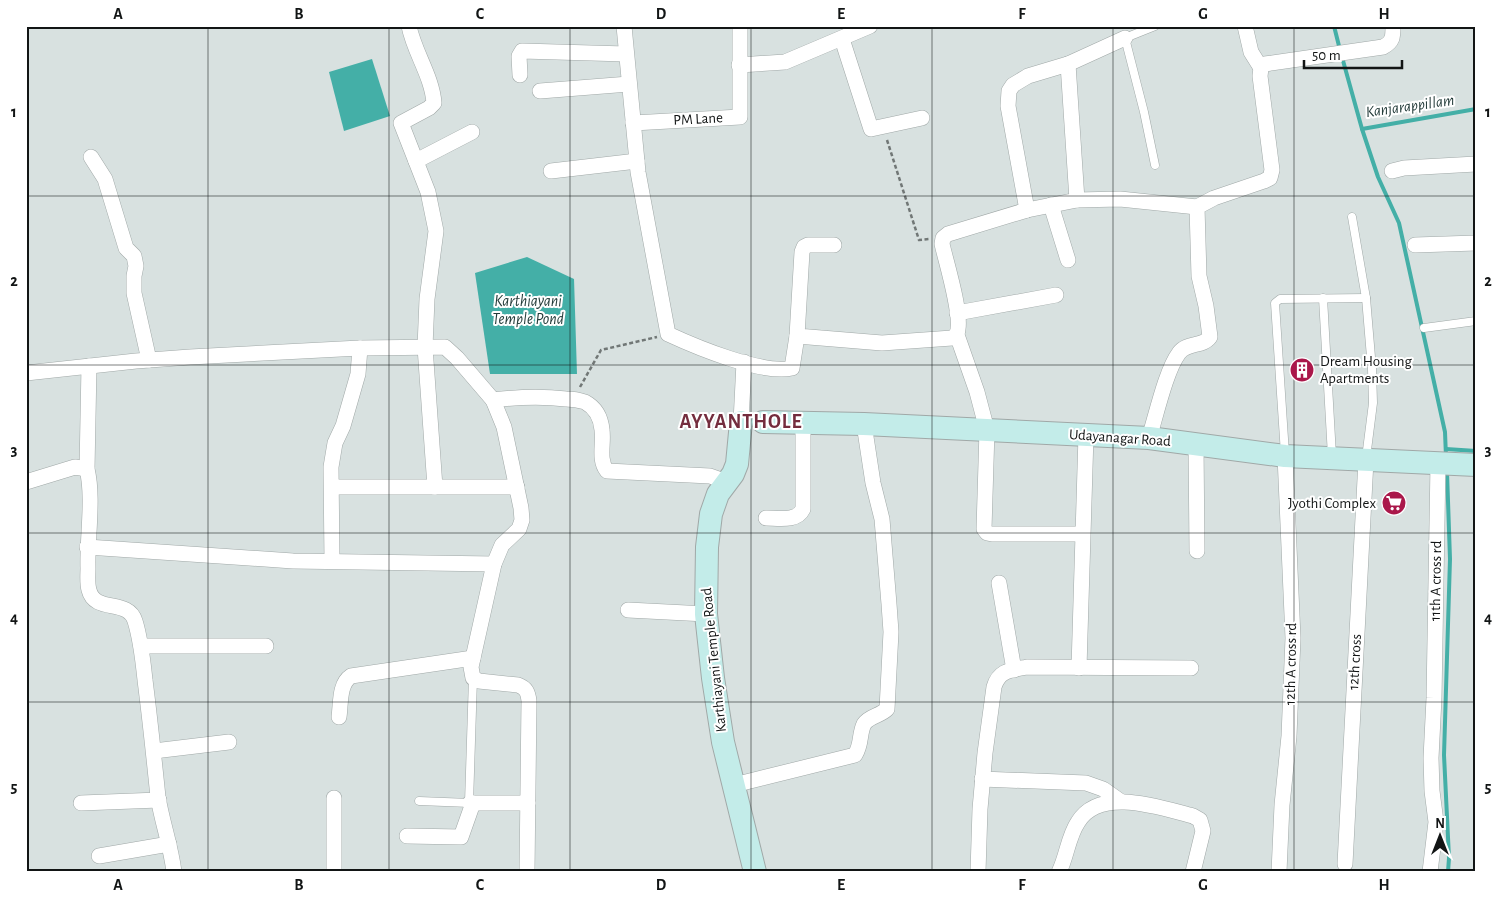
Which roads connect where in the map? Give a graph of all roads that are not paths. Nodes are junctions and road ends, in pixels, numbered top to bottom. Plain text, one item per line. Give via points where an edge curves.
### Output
1 (409, 26) edge
2 (624, 26) edge
3 (740, 26) edge
4 (870, 26) edge
5 (1155, 26) edge
6 (1245, 26) edge
7 (1393, 26) edge
8 (1124, 38) junction
9 (842, 39) junction
10 (626, 54) junction
11 (1068, 64) junction
12 (739, 65) junction
13 (1261, 68) junction
14 (520, 75) dead end
15 (629, 84) junction
16 (540, 91) dead end
17 (922, 118) dead end
18 (633, 123) junction
19 (472, 132) dead end
20 (92, 157) dead end
21 (416, 161) junction
22 (637, 161) junction
23 (1476, 164) edge
24 (1155, 165) dead end
25 (551, 171) dead end
26 (1392, 171) dead end
27 (1077, 200) junction
28 (1051, 205) junction
29 (1197, 207) junction
30 (1027, 210) junction
31 (1352, 217) dead end
32 (1476, 243) edge
33 (1415, 245) dead end
34 (834, 246) dead end
35 (1068, 260) dead end
36 (1056, 295) dead end
37 (1323, 298) junction
38 (1366, 298) junction
39 (957, 313) junction
40 (1476, 321) edge
41 (1424, 328) dead end
42 (957, 335) junction
43 (797, 336) junction
44 (425, 347) junction
45 (360, 348) junction
46 (149, 360) junction
47 (744, 362) junction
48 (89, 366) junction
49 (26, 373) edge
50 (493, 400) junction
51 (750, 422) junction
52 (803, 423) junction
53 (864, 424) junction
54 (988, 430) junction
55 (1086, 435) junction
56 (1149, 438) junction
57 (1196, 444) junction
58 (1285, 456) junction
59 (1332, 458) junction
60 (1366, 460) junction
61 (1444, 464) junction
62 (1476, 465) edge
63 (87, 469) junction
64 (26, 482) edge
65 (727, 482) junction
66 (332, 487) junction
67 (435, 487) junction
68 (517, 487) junction
69 (766, 518) dead end
70 (1082, 534) junction
71 (87, 547) junction
72 (1197, 551) dead end
73 (332, 561) junction
74 (494, 564) junction
75 (999, 583) dead end
76 (628, 610) dead end
77 (706, 614) junction
78 (141, 646) junction
79 (266, 646) dead end
80 (473, 658) junction
81 (1079, 668) junction
82 (1191, 668) dead end
83 (1014, 670) junction
84 (474, 678) junction
85 (339, 717) dead end
86 (229, 742) dead end
87 (154, 751) junction
88 (982, 779) junction
89 (734, 785) junction
90 (334, 798) dead end
91 (159, 800) junction
92 (1120, 801) junction
93 (419, 802) dead end
94 (81, 803) dead end
95 (470, 803) junction
96 (528, 803) junction
97 (407, 836) dead end
98 (169, 844) junction
99 (99, 856) dead end
100 (1345, 864) dead end
101 (174, 872) edge
102 (334, 872) edge
103 (527, 872) edge
104 (755, 872) edge
105 (978, 872) edge
106 (1059, 872) edge
107 (1193, 872) edge
108 (1279, 872) edge
109 (1430, 872) edge

1 - 21 street via 434,97 429,108 401,122
2 - 10 street
3 - 12 street, PM Lane
4 - 9 street
5 - 8 lane
6 - 13 street via 1251,52
7 - 13 street via 1390,44 1383,48 1265,64
8 - 11 street
8 - 24 lane
9 - 12 street via 784,62
9 - 17 street via 871,130
10 - 14 street via 522,51 519,56
10 - 15 street
11 - 27 street
11 - 30 street via 1028,76 1009,90 1008,106
12 - 18 street, PM Lane via 740,117
13 - 29 street via 1272,170 1270,178
15 - 16 street
15 - 18 street
18 - 22 street
19 - 21 street
20 - 46 street via 105,179 126,248 134,256 134,293
21 - 44 street via 428,192 436,231 427,299
22 - 25 street
22 - 47 street via 668,334 701,349
23 - 26 street
27 - 28 street
27 - 29 street via 1120,199
28 - 30 street
28 - 35 street
29 - 56 street via 1199,276 1210,336 1202,343 1186,347 1176,358
30 - 39 street via 942,238
31 - 38 lane
32 - 33 street
34 - 43 street via 804,247
36 - 39 street
37 - 38 lane
37 - 58 lane via 1280,299 1276,303
37 - 59 lane
38 - 60 lane via 1373,403
39 - 42 street
40 - 41 lane
42 - 43 street via 882,344
42 - 54 street
43 - 47 street via 792,368 782,370
44 - 45 street
44 - 50 street via 445,347
44 - 67 street
45 - 46 street
45 - 66 street via 358,374 335,442
46 - 48 street
47 - 51 street
48 - 49 street
48 - 63 street
50 - 65 street via 546,396 584,402 600,417 602,461 607,471 710,476
50 - 68 street via 504,427
51 - 52 street, Udayanagar Road
51 - 65 street, Karthiayani Temple Road via 737,464
52 - 53 street, Udayanagar Road
52 - 69 street via 801,514
53 - 54 street, Udayanagar Road
53 - 89 street via 882,519 890,604 887,709 865,723 860,748 855,754
54 - 55 street, Udayanagar Road
54 - 70 street via 984,529 987,533
55 - 56 street, Udayanagar Road
55 - 70 street
56 - 57 street, Udayanagar Road
57 - 58 street, Udayanagar Road
57 - 72 street
58 - 59 street, Udayanagar Road
58 - 108 street, 12th A cross rd via 1293,638
59 - 60 street, Udayanagar Road
60 - 61 street, Udayanagar Road
60 - 100 street, 12th cross
61 - 62 street, Udayanagar Road
61 - 109 street, 11th A cross rd via 1431,758 1436,822
63 - 64 street via 75,467
63 - 71 street via 90,483
65 - 77 street, Karthiayani Temple Road via 711,514
66 - 67 street
66 - 73 street
67 - 68 street
68 - 74 street via 522,520 519,529 502,545
70 - 81 street
71 - 73 street
71 - 78 street via 88,589 92,598 98,604 124,608 132,613
73 - 74 street
74 - 80 street
75 - 83 street
76 - 77 street
77 - 89 street, Karthiayani Temple Road via 723,742
78 - 79 street
78 - 87 street
80 - 84 street
80 - 85 street via 351,676 343,687
81 - 82 street
81 - 83 street via 1027,667
83 - 88 street via 1004,672 994,687
84 - 95 lane
84 - 96 street via 518,685 528,692
86 - 87 street
87 - 91 street
88 - 92 street via 1086,783 1103,789
88 - 105 street
89 - 104 street, Karthiayani Temple Road
90 - 102 street
91 - 94 street
91 - 98 street
92 - 106 street via 1101,804 1087,811 1079,820 1072,831
92 - 107 street via 1143,803 1200,820 1203,831
93 - 95 lane
95 - 96 street
95 - 97 street via 461,837
96 - 103 street
98 - 99 street
98 - 101 street

